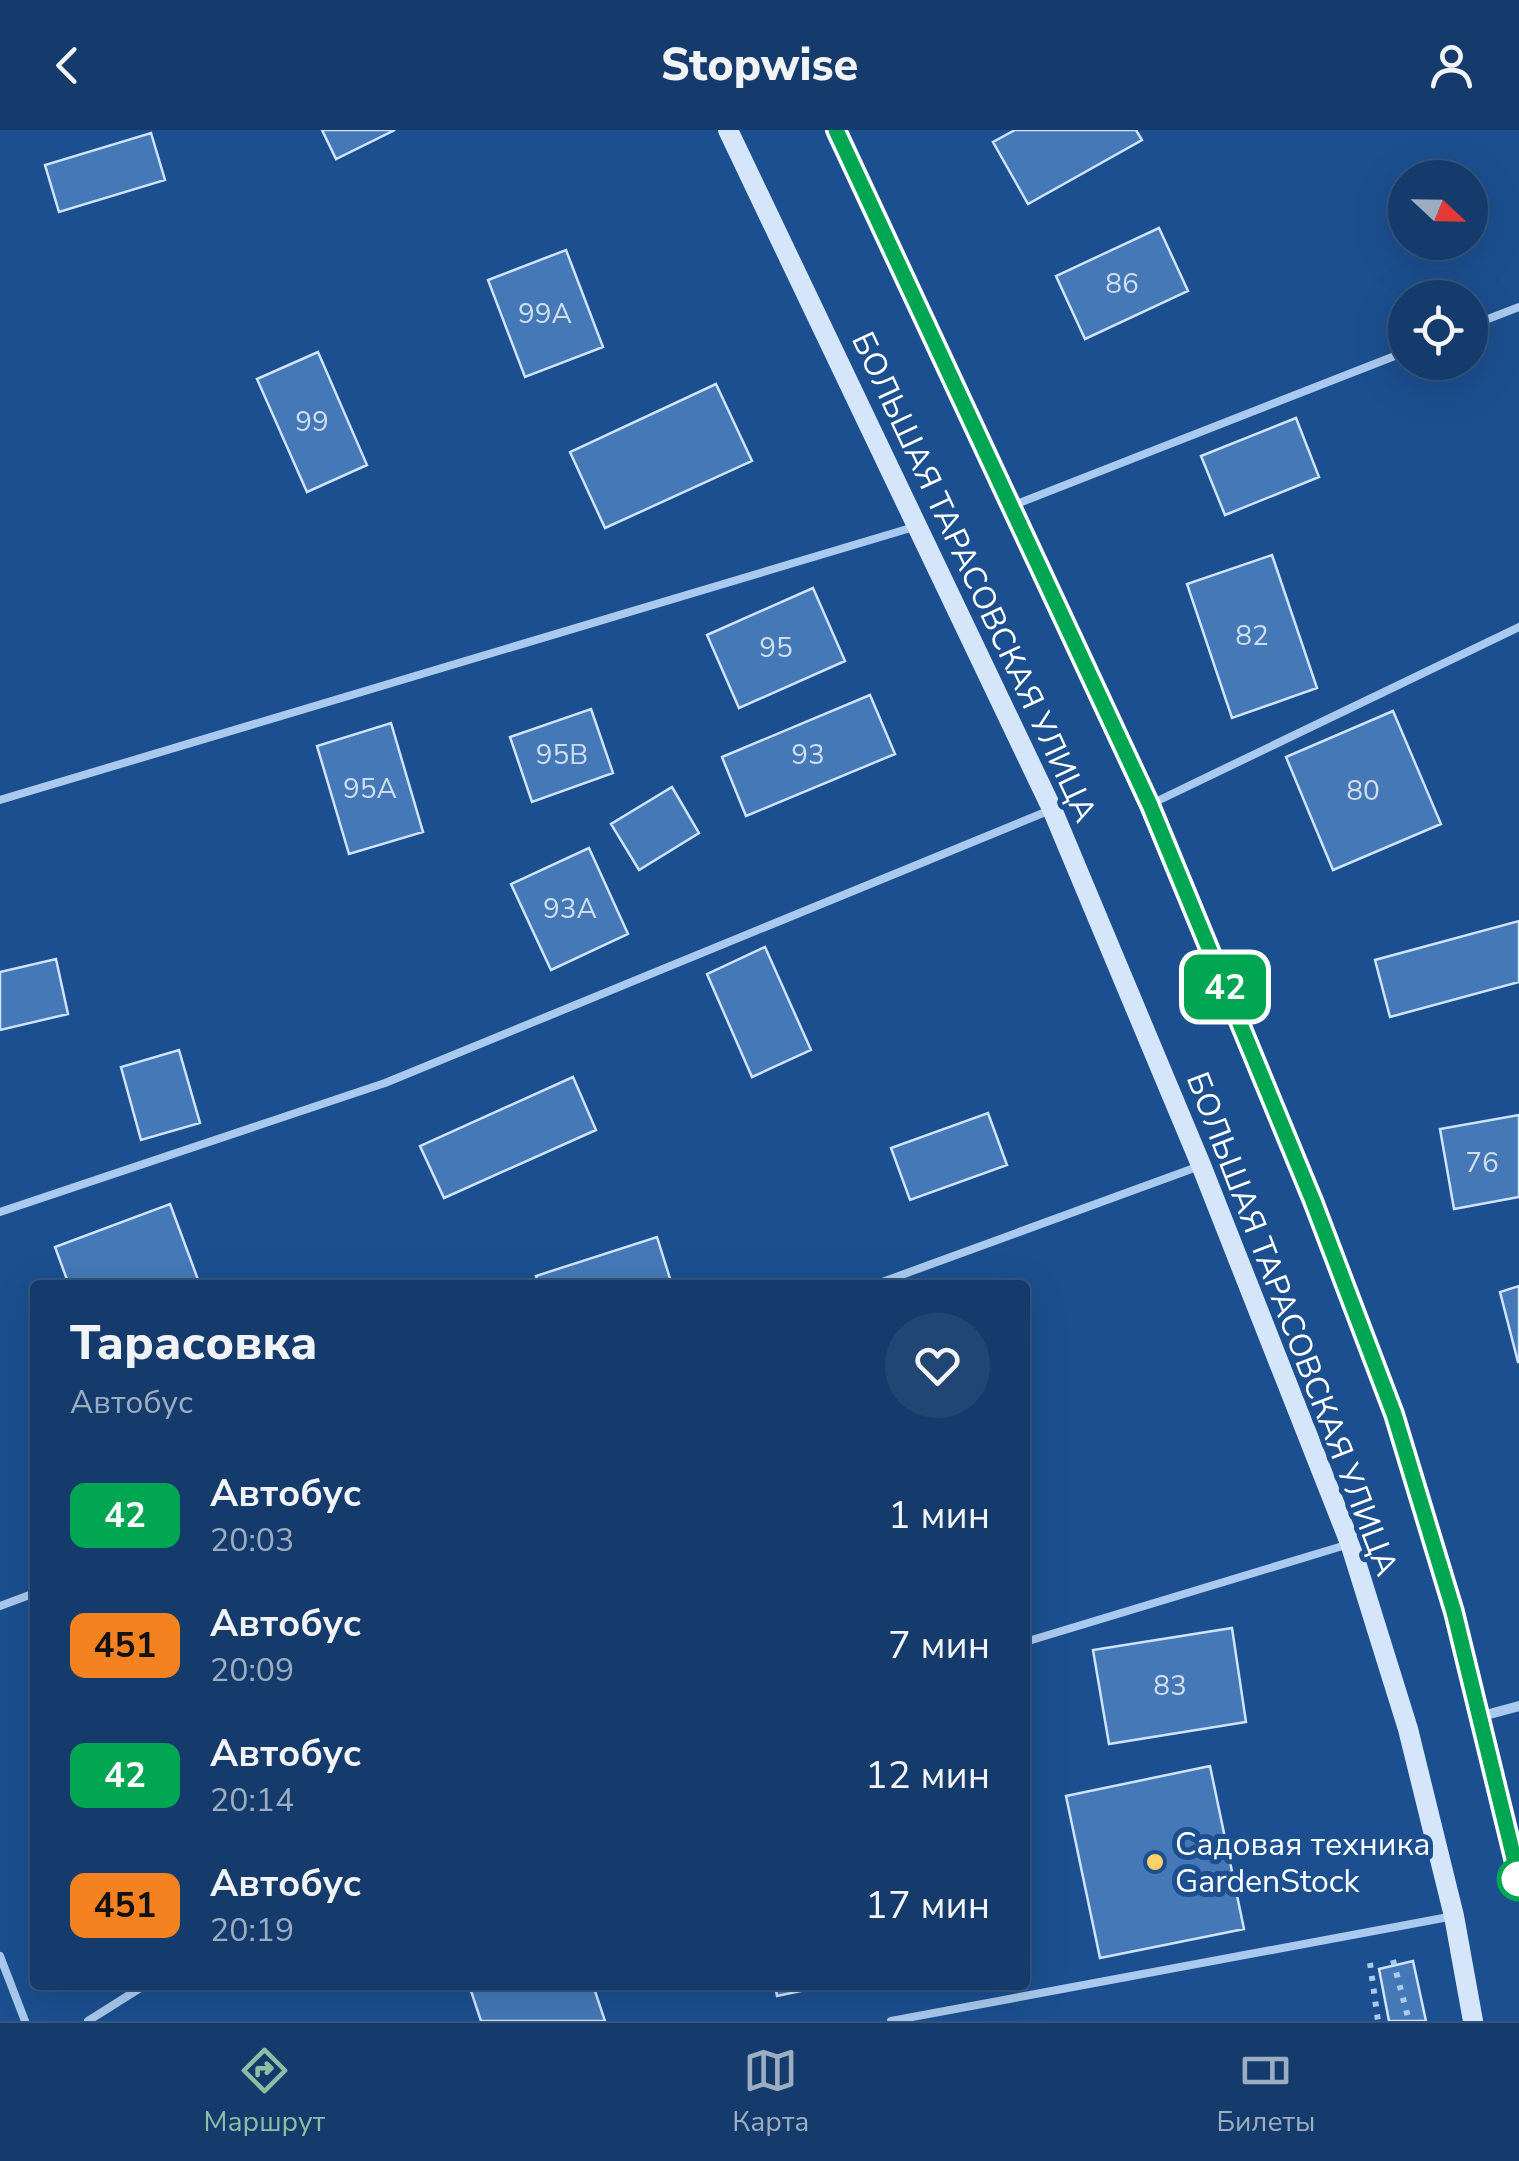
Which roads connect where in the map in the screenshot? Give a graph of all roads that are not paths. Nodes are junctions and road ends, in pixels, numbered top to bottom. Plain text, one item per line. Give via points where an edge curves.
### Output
1 (728, 130) edge
2 (836, 130) edge
3 (1519, 307) edge
4 (1488, 319) edge
5 (1388, 359) edge
6 (1014, 505) junction
7 (918, 526) junction
8 (1519, 627) edge
9 (0, 800) edge
10 (1150, 805) junction
11 (1052, 810) junction
12 (1201, 1165) junction
13 (0, 1212) edge
14 (888, 1280) edge
15 (1350, 1543) junction
16 (30, 1595) edge
17 (0, 1606) edge
18 (1030, 1640) edge
19 (1519, 1706) edge
20 (1482, 1716) junction
21 (1519, 1880) edge
22 (1454, 1916) junction
23 (0, 1956) edge
24 (136, 1990) edge
25 (25, 2021) edge
26 (88, 2021) edge
27 (892, 2021) edge
28 (1473, 2021) edge

1 - 7 street, БОЛЬШАЯ ТАРАСОВСКАЯ УЛИЦА
2 - 6 street, БОЛЬШАЯ ТАРАСОВСКАЯ УЛИЦА
3 - 4 lane
5 - 6 lane
6 - 10 street, БОЛЬШАЯ ТАРАСОВСКАЯ УЛИЦА
7 - 9 lane
7 - 11 street, БОЛЬШАЯ ТАРАСОВСКАЯ УЛИЦА
8 - 10 lane
10 - 20 street, БОЛЬШАЯ ТАРАСОВСКАЯ УЛИЦА via 1394,1414
11 - 12 street, БОЛЬШАЯ ТАРАСОВСКАЯ УЛИЦА
11 - 13 lane via 385,1083
12 - 14 lane
12 - 15 street, БОЛЬШАЯ ТАРАСОВСКАЯ УЛИЦА
15 - 18 lane
15 - 22 street, БОЛЬШАЯ ТАРАСОВСКАЯ УЛИЦА via 1408,1729
16 - 17 lane
19 - 20 street
20 - 21 street, БОЛЬШАЯ ТАРАСОВСКАЯ УЛИЦА
22 - 27 lane
22 - 28 street, БОЛЬШАЯ ТАРАСОВСКАЯ УЛИЦА
23 - 25 lane
24 - 26 lane

